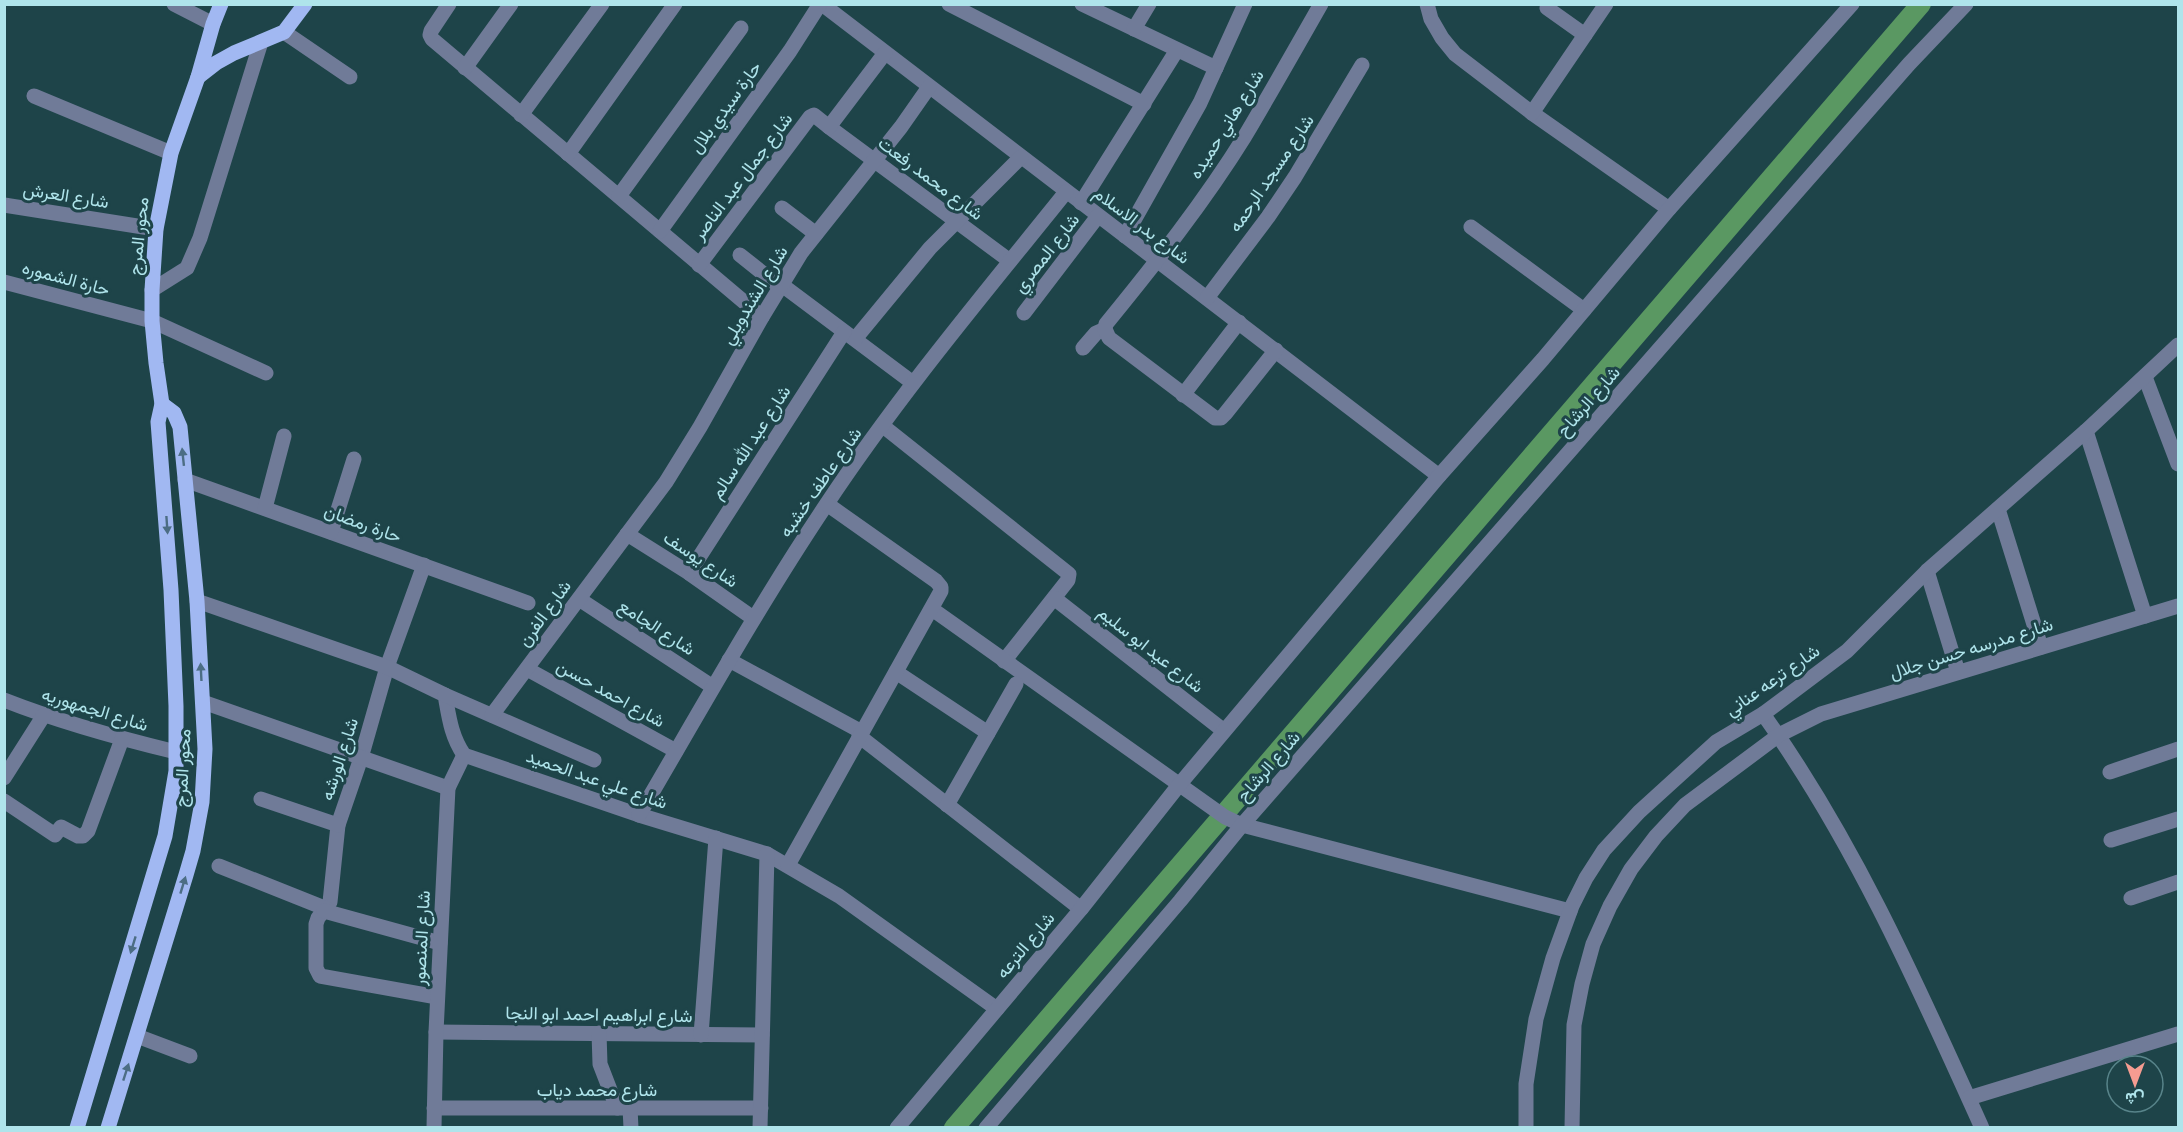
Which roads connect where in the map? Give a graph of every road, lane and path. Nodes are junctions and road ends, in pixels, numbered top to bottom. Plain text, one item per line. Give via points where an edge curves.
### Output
1 (174, 4) edge
2 (221, 4) edge
3 (305, 4) edge
4 (449, 4) edge
5 (511, 4) edge
6 (602, 4) edge
7 (675, 4) edge
8 (821, 4) edge
9 (949, 4) edge
10 (1082, 4) edge
11 (1149, 4) edge
12 (1245, 4) edge
13 (1322, 4) edge
14 (1426, 4) edge
15 (1606, 4) edge
16 (1852, 4) edge
17 (1966, 4) edge
18 (1547, 8) dead end
19 (213, 24) junction
20 (741, 28) dead end
21 (1134, 29) junction
22 (284, 32) junction
23 (1585, 35) junction
24 (261, 42) junction
25 (1177, 50) junction
26 (885, 53) junction
27 (1362, 65) dead end
28 (465, 68) junction
29 (1216, 68) junction
30 (198, 77) junction
31 (350, 77) dead end
32 (929, 87) junction
33 (34, 96) dead end
34 (1144, 104) junction
35 (1532, 113) junction
36 (521, 115) junction
37 (829, 127) junction
38 (171, 153) junction
39 (568, 154) junction
40 (1021, 157) junction
41 (874, 160) junction
42 (1066, 192) junction
43 (619, 196) junction
44 (1081, 203) junction
45 (4, 205) edge
46 (782, 208) dead end
47 (1669, 209) junction
48 (1098, 216) junction
49 (957, 222) junction
50 (1471, 228) dead end
51 (156, 229) junction
52 (660, 231) junction
53 (816, 234) junction
54 (1125, 236) junction
55 (740, 255) dead end
56 (1010, 261) junction
57 (1158, 261) junction
58 (699, 265) junction
59 (4, 282) edge
60 (781, 286) junction
61 (152, 291) junction
62 (1207, 298) junction
63 (1584, 310) junction
64 (1023, 313) dead end
65 (762, 317) junction
66 (152, 321) junction
67 (1239, 322) junction
68 (1105, 329) junction
69 (849, 336) junction
70 (2178, 345) edge
71 (1083, 348) dead end
72 (1276, 350) junction
73 (266, 373) dead end
74 (2145, 377) junction
75 (913, 383) junction
76 (1183, 394) junction
77 (162, 404) junction
78 (883, 426) junction
79 (2086, 431) junction
80 (284, 436) dead end
81 (354, 459) dead end
82 (2178, 464) edge
83 (1439, 476) junction
84 (185, 480) junction
85 (827, 504) junction
86 (265, 508) junction
87 (1998, 509) junction
88 (331, 532) junction
89 (627, 534) junction
90 (424, 565) junction
91 (1927, 571) junction
92 (690, 573) junction
93 (1054, 598) junction
94 (579, 599) junction
95 (197, 601) junction
96 (528, 603) dead end
97 (2178, 606) edge
98 (932, 609) junction
99 (2145, 616) junction
100 (753, 618) junction
101 (2042, 647) junction
102 (729, 660) junction
103 (1004, 662) junction
104 (387, 667) junction
105 (527, 669) junction
106 (896, 672) junction
107 (1958, 672) junction
108 (1016, 684) dead end
109 (713, 687) junction
110 (445, 695) junction
111 (4, 700) edge
112 (203, 702) junction
113 (1764, 714) junction
114 (44, 715) junction
115 (492, 715) junction
116 (1224, 731) junction
117 (988, 733) junction
118 (860, 734) junction
119 (1779, 735) junction
120 (122, 739) junction
121 (2178, 749) edge
122 (676, 751) junction
123 (176, 752) junction
124 (464, 755) junction
125 (361, 758) junction
126 (594, 760) dead end
127 (2110, 772) dead end
128 (4, 778) edge
129 (1179, 785) junction
130 (448, 788) junction
131 (261, 799) dead end
132 (4, 801) edge
133 (947, 805) junction
134 (639, 816) junction
135 (2178, 819) edge
136 (338, 825) junction
137 (1242, 825) junction
138 (716, 838) junction
139 (2111, 840) dead end
140 (767, 854) junction
141 (788, 865) junction
142 (219, 866) dead end
143 (2178, 882) edge
144 (2131, 898) dead end
145 (1081, 909) junction
146 (325, 910) junction
147 (1570, 911) junction
148 (440, 943) junction
149 (437, 997) junction
150 (997, 1009) junction
151 (436, 1032) junction
152 (599, 1033) junction
153 (2178, 1034) edge
154 (701, 1035) junction
155 (762, 1035) junction
156 (137, 1036) junction
157 (190, 1056) dead end
158 (1969, 1098) junction
159 (434, 1108) junction
160 (623, 1108) junction
161 (761, 1108) junction
162 (77, 1128) edge
163 (108, 1128) edge
164 (434, 1128) edge
165 (631, 1128) edge
166 (760, 1128) edge
167 (897, 1128) edge
168 (987, 1128) edge
169 (1526, 1128) edge
170 (1572, 1128) edge
171 (1982, 1128) edge

1 - 19 street
2 - 19 main road, محور المرج
3 - 22 main road
4 - 28 street via 430,31 430,38
5 - 28 street
6 - 36 street
7 - 39 street
8 - 26 street, شارع بدر الاسلام
8 - 52 street, حارة سيدي بلال
9 - 34 street
10 - 21 street
11 - 21 street
12 - 29 street
13 - 57 street, شارع هاني حميده via 1244,137
14 - 35 street via 1442,38 1455,54
15 - 23 street
16 - 47 street
17 - 137 street, شارع الرشاح
18 - 23 street
19 - 30 main road, محور المرج
20 - 43 street
21 - 25 street
22 - 24 main road
22 - 31 street
23 - 35 street
24 - 30 main road via 216,63
24 - 61 street via 200,238 187,268
25 - 29 street
25 - 34 street
26 - 32 street, شارع بدر الاسلام
26 - 37 street
27 - 62 street, شارع مسجد الرحمه via 1295,177
28 - 36 street
29 - 54 street
30 - 38 main road, محور المرج
32 - 40 street, شارع بدر الاسلام
32 - 41 street, شارع الشندويلي
33 - 38 street
34 - 44 street
35 - 47 street
36 - 39 street
37 - 41 street, شارع محمد رفعت
37 - 58 street, شارع جمال عبد الناصر via 810,117
38 - 51 main road, محور المرج
39 - 43 street
40 - 42 street, شارع بدر الاسلام
40 - 49 street, شارع عبد الله سالم
41 - 49 street, شارع محمد رفعت
41 - 53 street, شارع الشندويلي
42 - 44 street, شارع بدر الاسلام
42 - 56 street, شارع عاطف خشبه
43 - 52 street
44 - 48 street, شارع بدر الاسلام
45 - 51 street, شارع العرش
46 - 53 street
47 - 63 street
48 - 54 street, شارع بدر الاسلام
48 - 64 street, شارع المصري
49 - 56 street, شارع محمد رفعت
49 - 69 street, شارع عبد الله سالم
50 - 63 street
51 - 61 main road, محور المرج
52 - 58 street
53 - 60 street, شارع الشندويلي
54 - 57 street, شارع بدر الاسلام
55 - 60 street
56 - 75 street, شارع عاطف خشبه
57 - 62 street, شارع بدر الاسلام
57 - 68 street, شارع هاني حميده
58 - 65 street
59 - 66 street, حارة الشموره
60 - 65 street, شارع الشندويلي
60 - 69 street
61 - 66 main road, محور المرج
62 - 67 street, شارع بدر الاسلام
63 - 83 street
65 - 89 street, شارع الشندويلي via 684,454
66 - 73 street, حارة الشموره
66 - 77 main road, محور المرج
67 - 72 street, شارع بدر الاسلام
67 - 76 street
68 - 71 street, شارع هاني حميده
68 - 76 street via 1109,338
69 - 75 street
69 - 92 street, شارع عبد الله سالم
70 - 74 street, شارع ترعه عناني
72 - 76 street via 1221,418 1210,415
72 - 83 street, شارع بدر الاسلام
74 - 79 street, شارع ترعه عناني
74 - 82 street
75 - 78 street, شارع عاطف خشبه
84 -> 77 main road, محور المرج via 178,420
77 -> 123 main road, محور المرج via 158,422 171,590
78 - 85 street, شارع عاطف خشبه
78 - 93 street via 1068,572 1068,580
79 - 87 street, شارع ترعه عناني
79 - 99 street
80 - 86 street
81 - 88 street
83 - 116 street
84 - 86 street, حارة رمضان
84 - 95 main road, محور المرج
85 - 98 street via 939,583 941,591
85 - 100 street, شارع عاطف خشبه
86 - 88 street, حارة رمضان
87 - 91 street, شارع ترعه عناني
87 - 101 street
88 - 90 street, حارة رمضان
89 - 92 street, شارع يوسف
89 - 94 street, شارع الفرن
90 - 96 street, حارة رمضان
90 - 104 street, شارع الورشه
91 - 107 street
91 - 113 street, شارع ترعه عناني via 1847,651
92 - 100 street, شارع يوسف
93 - 103 street
93 - 116 street, شارع عيد ابو سليم
94 - 105 street, شارع الفرن
94 - 109 street, شارع الجامع
95 - 104 street
112 -> 95 main road, محور المرج
97 - 99 street, شارع مدرسه حسن جلال
98 - 103 street
98 - 106 street
99 - 101 street, شارع مدرسه حسن جلال
100 - 102 street, شارع عاطف خشبه
101 - 107 street, شارع مدرسه حسن جلال
102 - 109 street, شارع عاطف خشبه
102 - 118 street
103 - 129 street
104 - 110 street
104 - 125 street, شارع الورشه
105 - 115 street, شارع الفرن
105 - 122 street, شارع احمد حسن
106 - 117 street
106 - 118 street
107 - 119 street, شارع مدرسه حسن جلال via 1821,714
108 - 117 street
109 - 122 street, شارع عاطف خشبه
110 - 115 street
110 - 124 street via 455,742
111 - 114 street, شارع الجمهوريه
112 - 125 street
156 -> 112 main road, محور المرج via 198,827 204,776
113 - 119 street
113 - 147 street, شارع ترعه عناني via 1716,742 1639,812 1604,850
114 - 120 street, شارع الجمهوريه
114 - 128 street
115 - 126 street
116 - 129 street
117 - 133 street
118 - 133 street
118 - 141 street
119 - 158 street via 1850,851
119 - 170 street via 1685,806 1631,869 1610,906 1581,984 1574,1025
120 - 123 street, شارع الجمهوريه
120 - 132 street via 88,831 82,837 61,827 54,835
121 - 127 street
122 - 134 street, شارع عاطف خشبه
123 -> 162 main road, محور المرج via 165,836
124 - 130 street, شارع المنصور
124 - 134 street, شارع علي عبد الحميد
125 - 130 street
125 - 136 street, شارع الورشه
129 - 137 street
129 - 145 street, شارع الترعه
130 - 148 street, شارع المنصور
131 - 136 street
133 - 145 street
134 - 138 street, شارع علي عبد الحميد
135 - 139 street
136 - 146 street, شارع الورشه via 331,900
137 - 147 street
137 - 168 street
138 - 140 street, شارع علي عبد الحميد
138 - 154 street
140 - 141 street, شارع علي عبد الحميد
140 - 155 street
141 - 150 street, شارع علي عبد الحميد via 839,896
142 - 146 street
143 - 144 street
145 - 150 street, شارع الترعه
146 - 148 street
146 - 149 street, شارع الورشه via 317,921 316,968 320,976
147 - 169 street, شارع ترعه عناني via 1536,1019 1526,1084
148 - 149 street, شارع المنصور
149 - 151 street, شارع المنصور
150 - 167 street, شارع الترعه
151 - 152 street, شارع ابراهيم احمد ابو النجا
151 - 159 street, شارع المنصور
152 - 154 street, شارع ابراهيم احمد ابو النجا
152 - 160 street via 600,1064
153 - 158 street
154 - 155 street, شارع ابراهيم احمد ابو النجا
155 - 161 street
156 - 157 street
163 -> 156 main road, محور المرج
158 - 171 street
159 - 160 street, شارع محمد دياب
159 - 164 street, شارع المنصور
160 - 161 street, شارع محمد دياب
160 - 165 street
161 - 166 street

